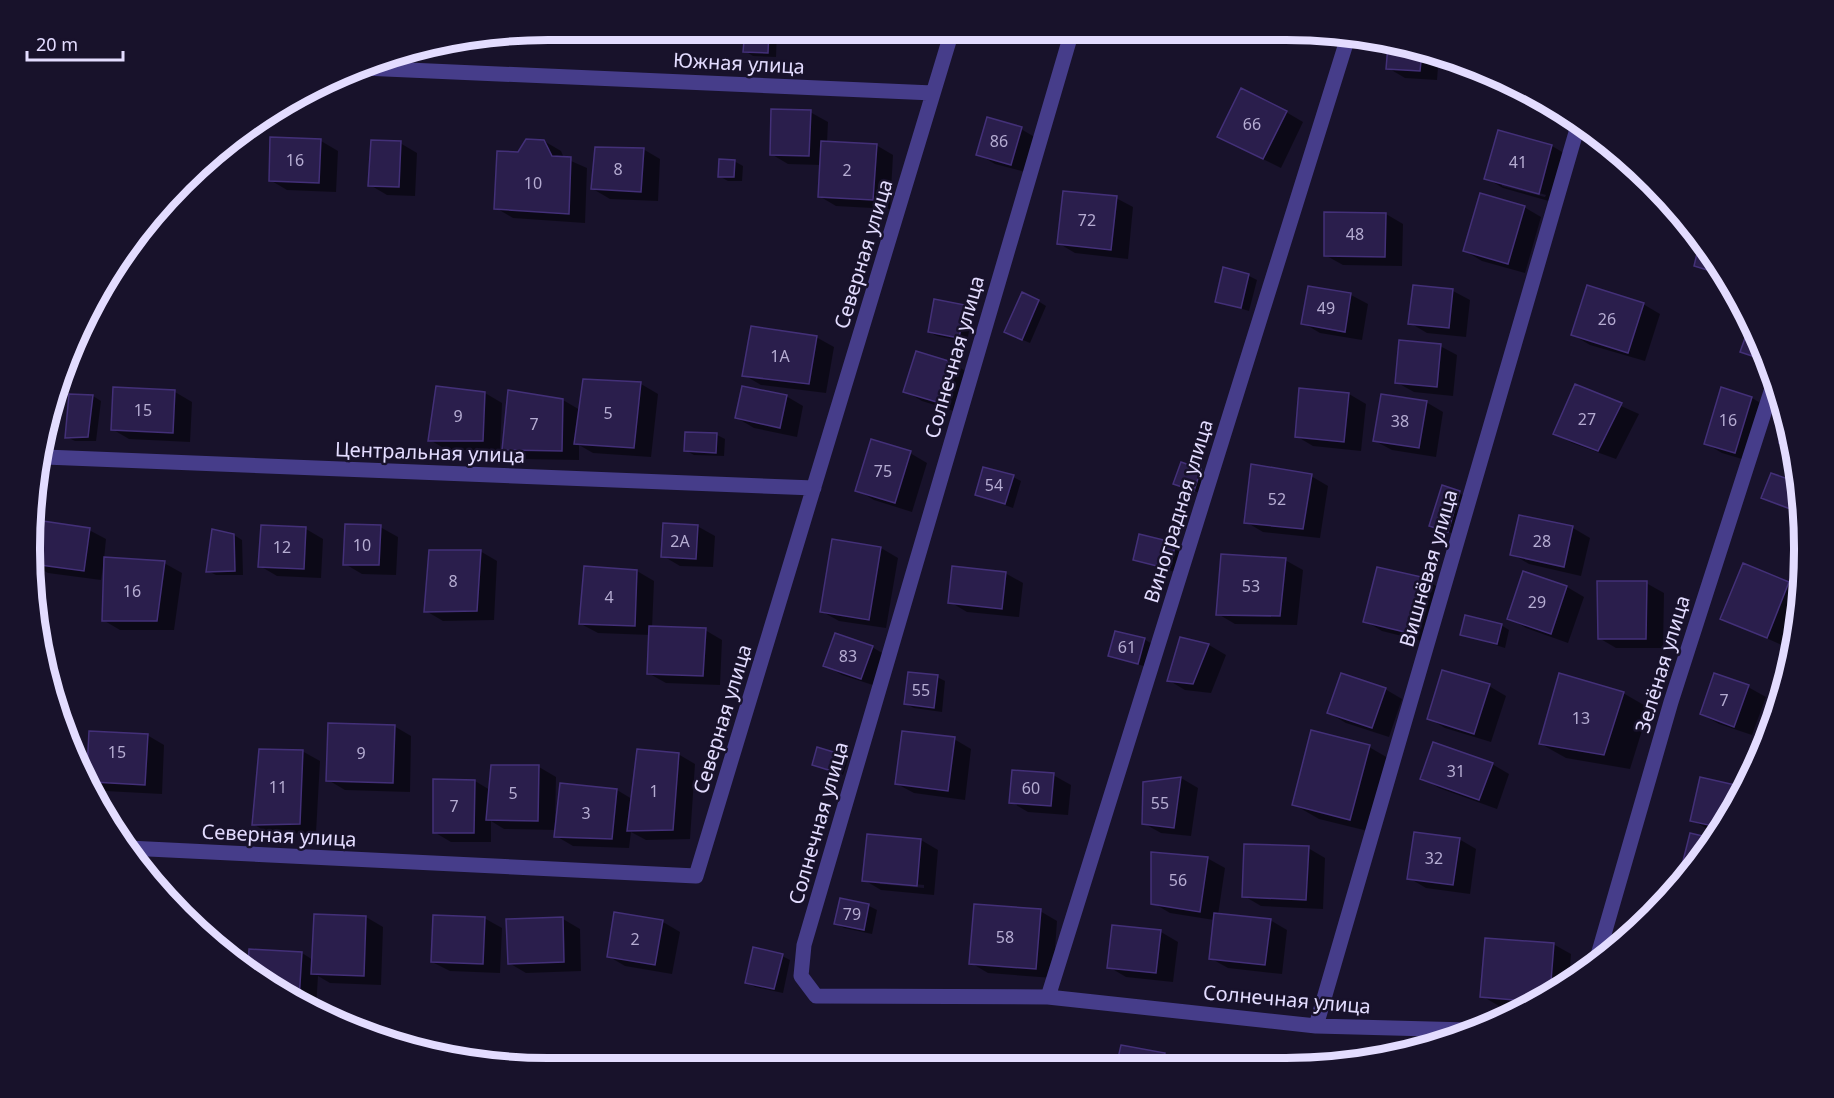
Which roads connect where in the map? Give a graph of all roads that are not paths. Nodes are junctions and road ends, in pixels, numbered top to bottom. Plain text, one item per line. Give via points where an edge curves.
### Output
1 (949, 40) edge
2 (1069, 40) edge
3 (1346, 45) edge
4 (381, 69) edge
5 (933, 93) junction
6 (1577, 133) edge
7 (1770, 395) edge
8 (49, 457) edge
9 (814, 488) junction
10 (139, 850) edge
11 (1600, 948) edge
12 (1048, 998) junction
13 (1316, 1026) junction
14 (1452, 1030) edge

1 - 5 street, Северная улица
2 - 12 street, Солнечная улица via 804,945 801,976 816,996
3 - 12 street, Виноградная улица
4 - 5 street, Южная улица
5 - 9 street, Северная улица
6 - 13 street, Вишнёвая улица
7 - 11 street, Зелёная улица via 1671,702
8 - 9 street, Центральная улица
9 - 10 street, Северная улица via 696,876
12 - 13 street, Солнечная улица
13 - 14 street, Солнечная улица

